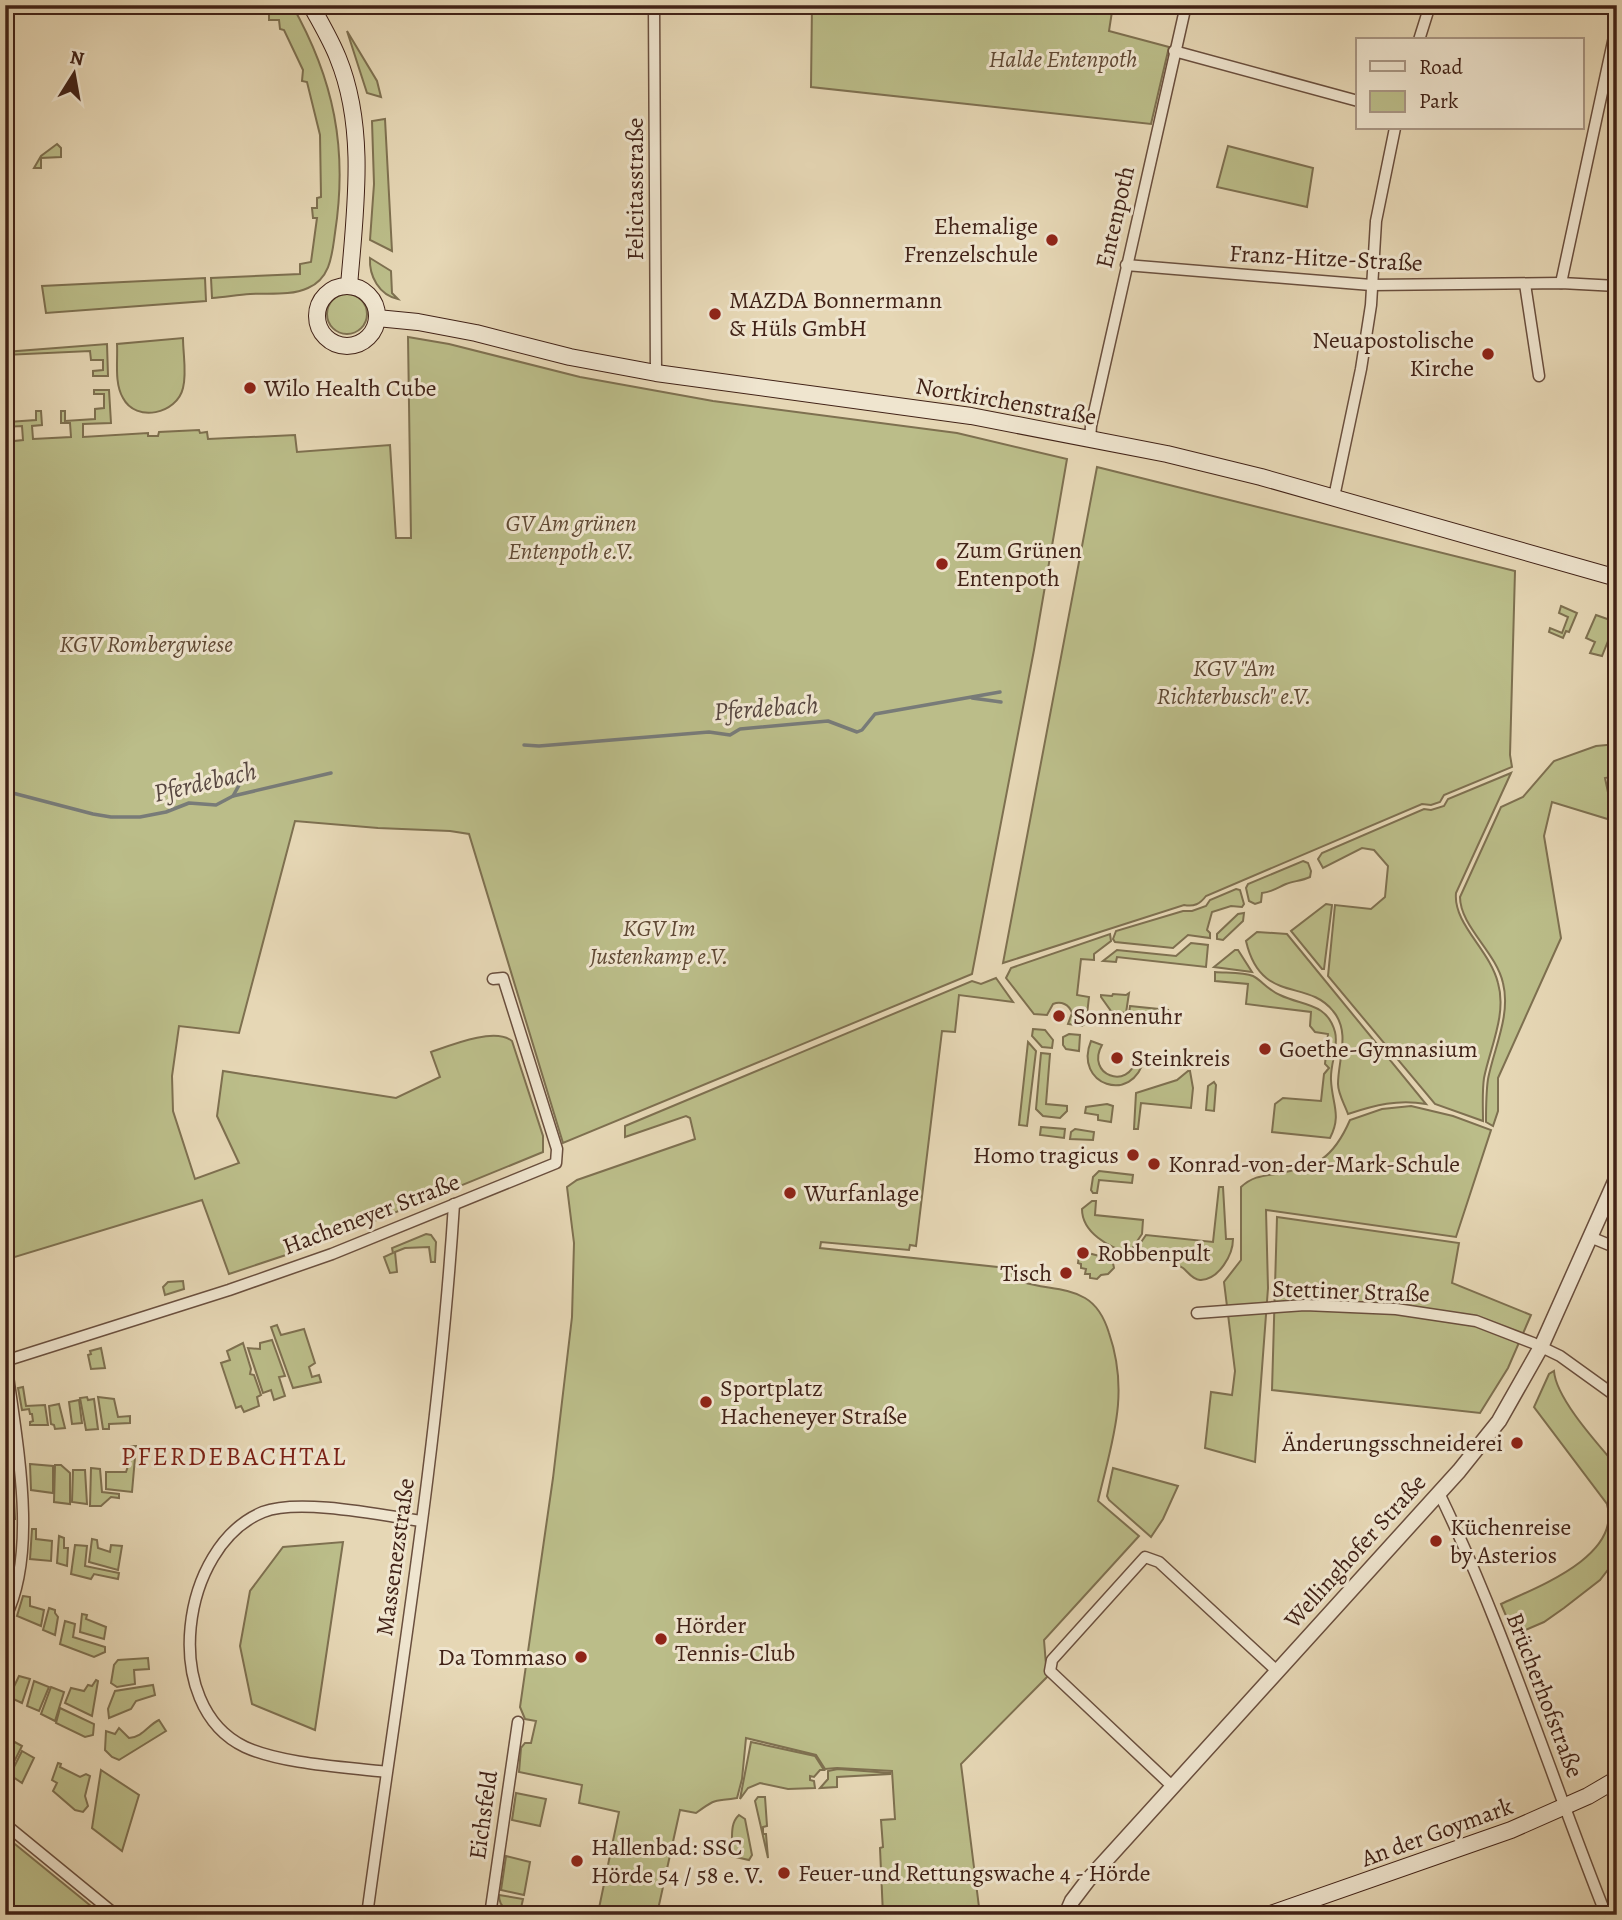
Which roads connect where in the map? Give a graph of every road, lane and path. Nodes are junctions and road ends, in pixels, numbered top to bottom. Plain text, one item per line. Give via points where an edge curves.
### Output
1 (310, 5) edge
2 (654, 5) edge
3 (1186, 5) edge
4 (1430, 5) edge
5 (1617, 23) edge
6 (1420, 38) edge
7 (1174, 51) junction
8 (1356, 100) edge
9 (1395, 130) edge
10 (1126, 265) junction
11 (1561, 283) junction
12 (1525, 284) junction
13 (1371, 285) junction
14 (349, 286) junction
15 (1617, 286) edge
16 (377, 318) junction
17 (656, 373) junction
18 (1539, 376) dead end
19 (1090, 440) junction
20 (1334, 497) junction
21 (1617, 578) edge
22 (493, 978) dead end
23 (1617, 1177) edge
24 (454, 1205) junction
25 (1590, 1237) junction
26 (1617, 1248) edge
27 (1197, 1313) dead end
28 (1541, 1347) junction
29 (5, 1361) edge
30 (1617, 1397) edge
31 (1439, 1493) junction
32 (421, 1521) junction
33 (5, 1618) edge
34 (1277, 1671) junction
35 (517, 1722) dead end
36 (386, 1772) junction
37 (1617, 1779) edge
38 (1172, 1786) junction
39 (1565, 1807) junction
40 (5, 1824) edge
41 (116, 1915) edge
42 (367, 1915) edge
43 (490, 1915) edge
44 (1066, 1915) edge
45 (1268, 1915) edge
46 (1606, 1915) edge

1 - 14 main road via 338,58 355,130
2 - 17 street, Felicitasstraße
3 - 7 street, Entenpoth
4 - 6 street
5 - 11 street
7 - 8 street
7 - 10 street, Entenpoth
9 - 13 street via 1376,221
10 - 13 street, Franz-Hitze-Straße
10 - 19 street, Entenpoth
11 - 12 street, Franz-Hitze-Straße
11 - 15 street, Franz-Hitze-Straße
12 - 13 street, Franz-Hitze-Straße
12 - 18 street
13 - 20 street via 1361,369
14 - 16 main road via 371,298
14 - 16 main road via 333,289 321,300 317,315 325,336 338,344 354,345 368,337
16 - 17 main road, Nortkirchenstraße via 476,333
17 - 19 main road, Nortkirchenstraße via 959,414
19 - 20 main road, Nortkirchenstraße via 1194,460
20 - 21 main road, Nortkirchenstraße
22 - 24 street, Hacheneyer Straße via 503,978 554,1137 556,1163
23 - 25 street, Wellinghofer Straße
24 - 29 street, Hacheneyer Straße via 267,1277
24 - 32 street, Massenezstraße
25 - 26 street
25 - 28 street, Wellinghofer Straße
27 - 28 street, Stettiner Straße via 1305,1305 1396,1309 1476,1321
28 - 30 street, Stettiner Straße
28 - 31 street, Wellinghofer Straße via 1499,1421
29 - 33 street via 22,1502 20,1569
31 - 34 street, Wellinghofer Straße
31 - 39 street, Brücherhofstraße
32 - 36 street, Massenezstraße
32 - 36 street via 316,1507 265,1511 242,1523 207,1567 189,1637 192,1673 204,1704 220,1728 244,1746 283,1758
34 - 38 street, Wellinghofer Straße
34 - 38 street via 1159,1562 1144,1557 1052,1660 1050,1671
35 - 43 street, Eichsfeld
36 - 42 street, Massenezstraße
37 - 39 main road, An der Goymark
38 - 44 street, Wellinghofer Straße via 1088,1880
39 - 45 main road, An der Goymark
39 - 46 street, Brücherhofstraße
40 - 41 street

